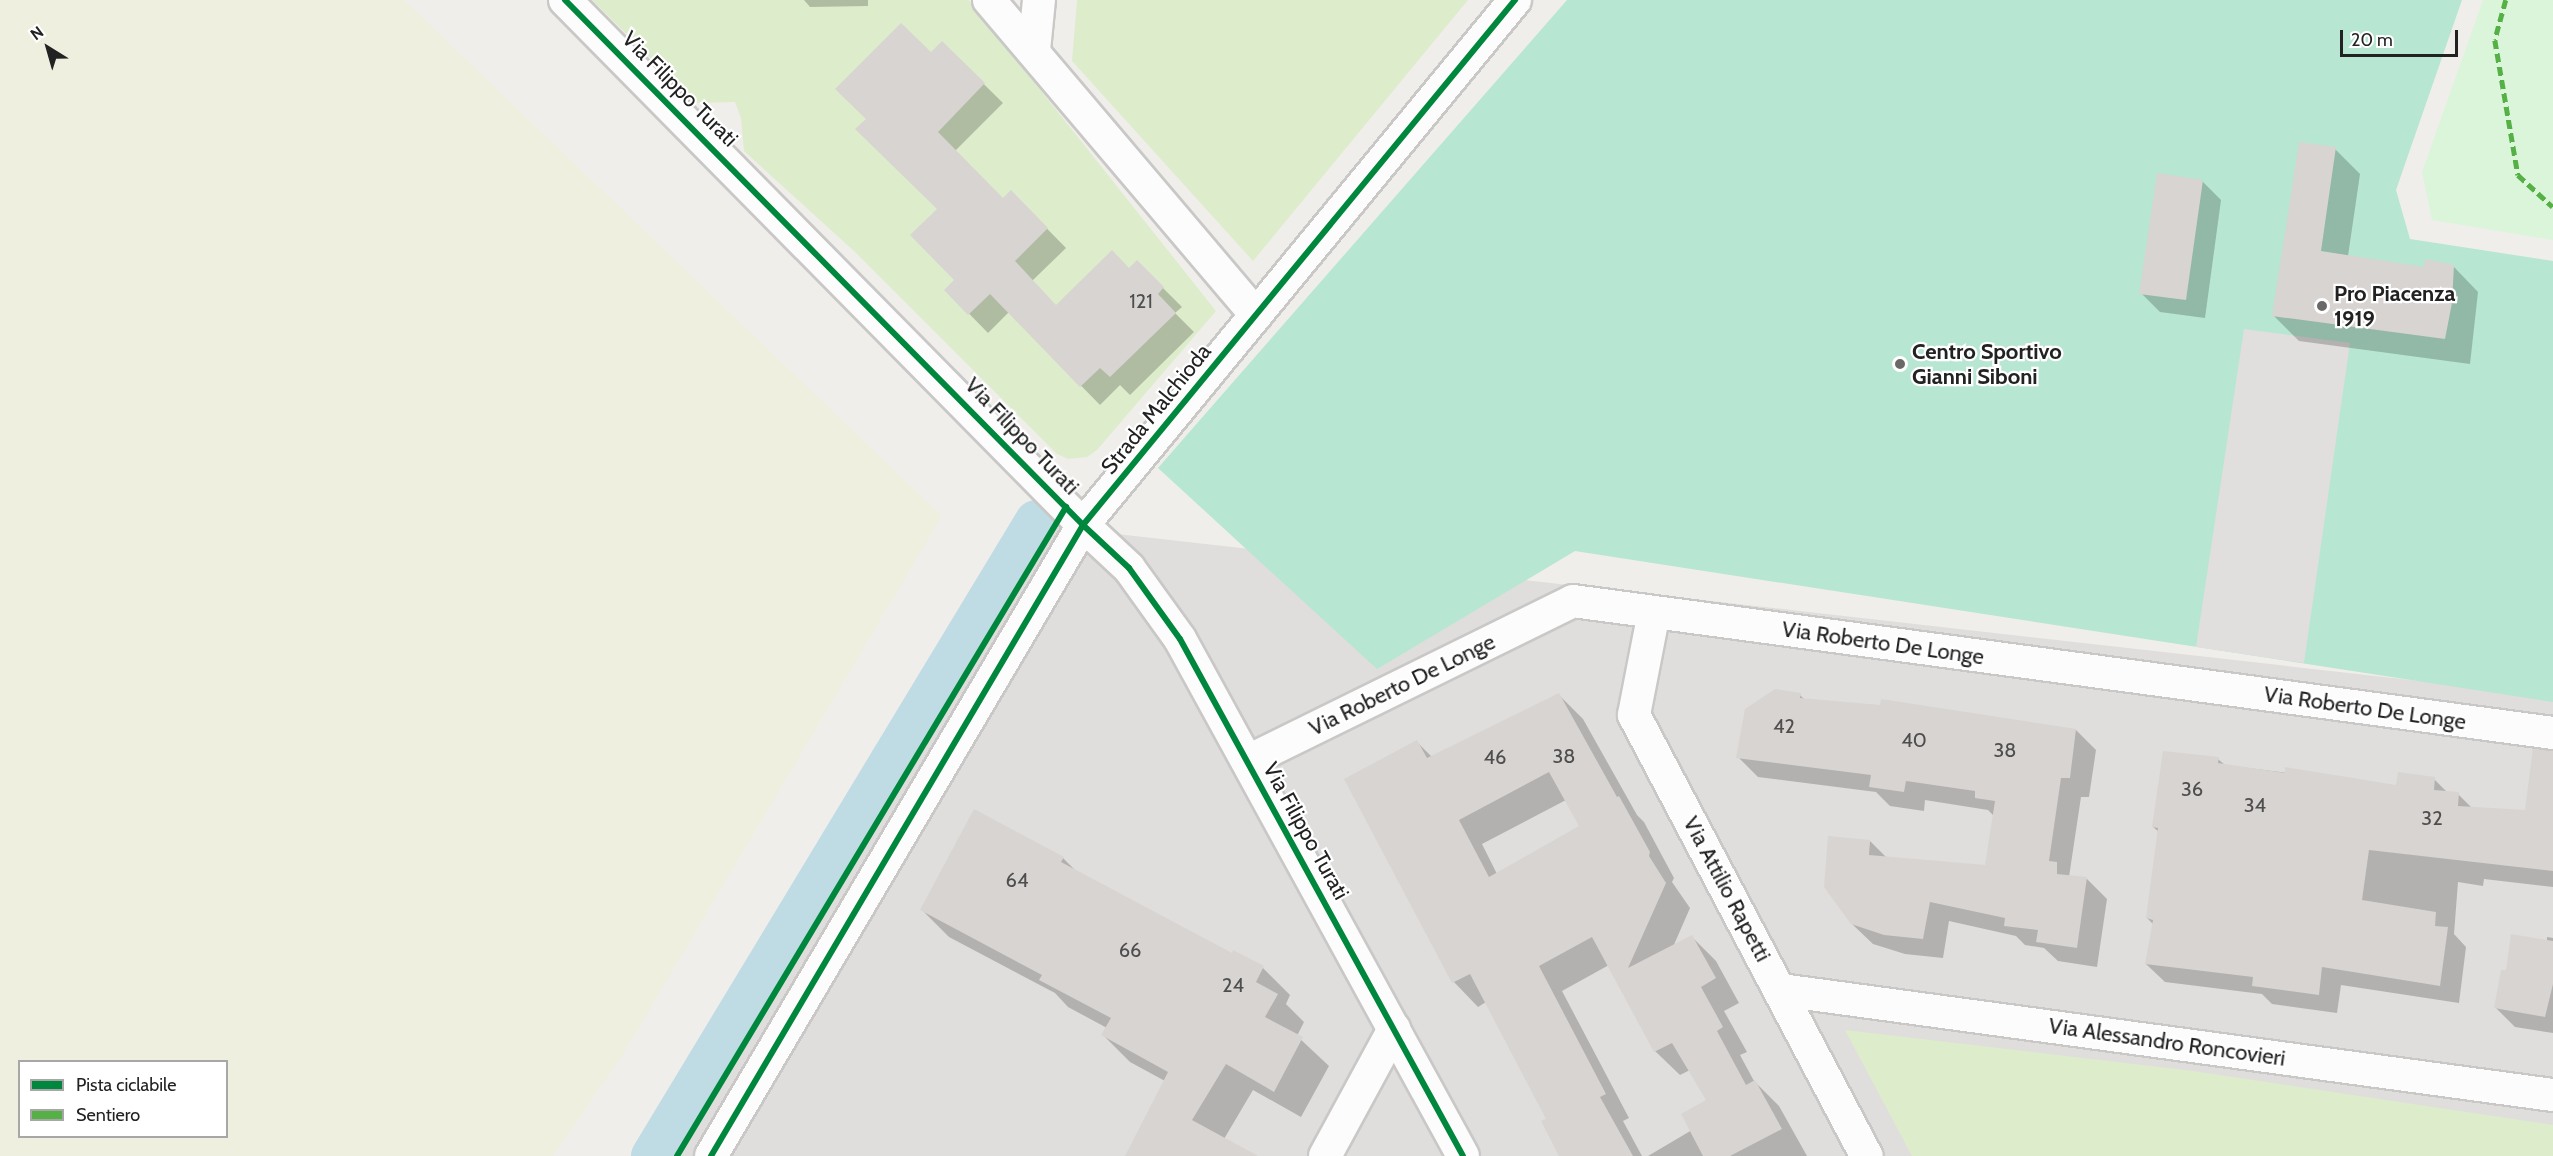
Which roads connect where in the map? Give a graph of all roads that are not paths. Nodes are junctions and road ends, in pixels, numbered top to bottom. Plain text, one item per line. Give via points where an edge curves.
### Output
1 (565, 0) edge
2 (989, 0) edge
3 (1039, 0) edge
4 (1515, 0) edge
5 (1034, 50) junction
6 (1256, 315) junction
7 (1083, 525) junction
8 (1654, 612) junction
9 (2553, 733) edge
10 (1248, 761) junction
11 (1781, 990) junction
12 (1394, 1029) junction
13 (2553, 1095) edge
14 (711, 1156) edge
15 (1325, 1156) edge
16 (1464, 1156) edge
17 (1867, 1156) edge

1 - 7 street, Via Filippo Turati
2 - 5 street
3 - 5 street
4 - 6 street, Strada Malchioda
5 - 6 street
6 - 7 street, Strada Malchioda
7 - 10 street, Via Filippo Turati via 1128,568 1180,639
7 - 14 street, Strada Malchioda
8 - 9 street, Via Roberto De Longe
8 - 10 street, Via Roberto De Longe via 1573,601
8 - 11 street, Via Attilio Rapetti via 1634,715
10 - 12 street, Via Filippo Turati
11 - 13 street, Via Alessandro Roncovieri
11 - 17 street, Via Attilio Rapetti
12 - 15 street
12 - 16 street, Via Filippo Turati

